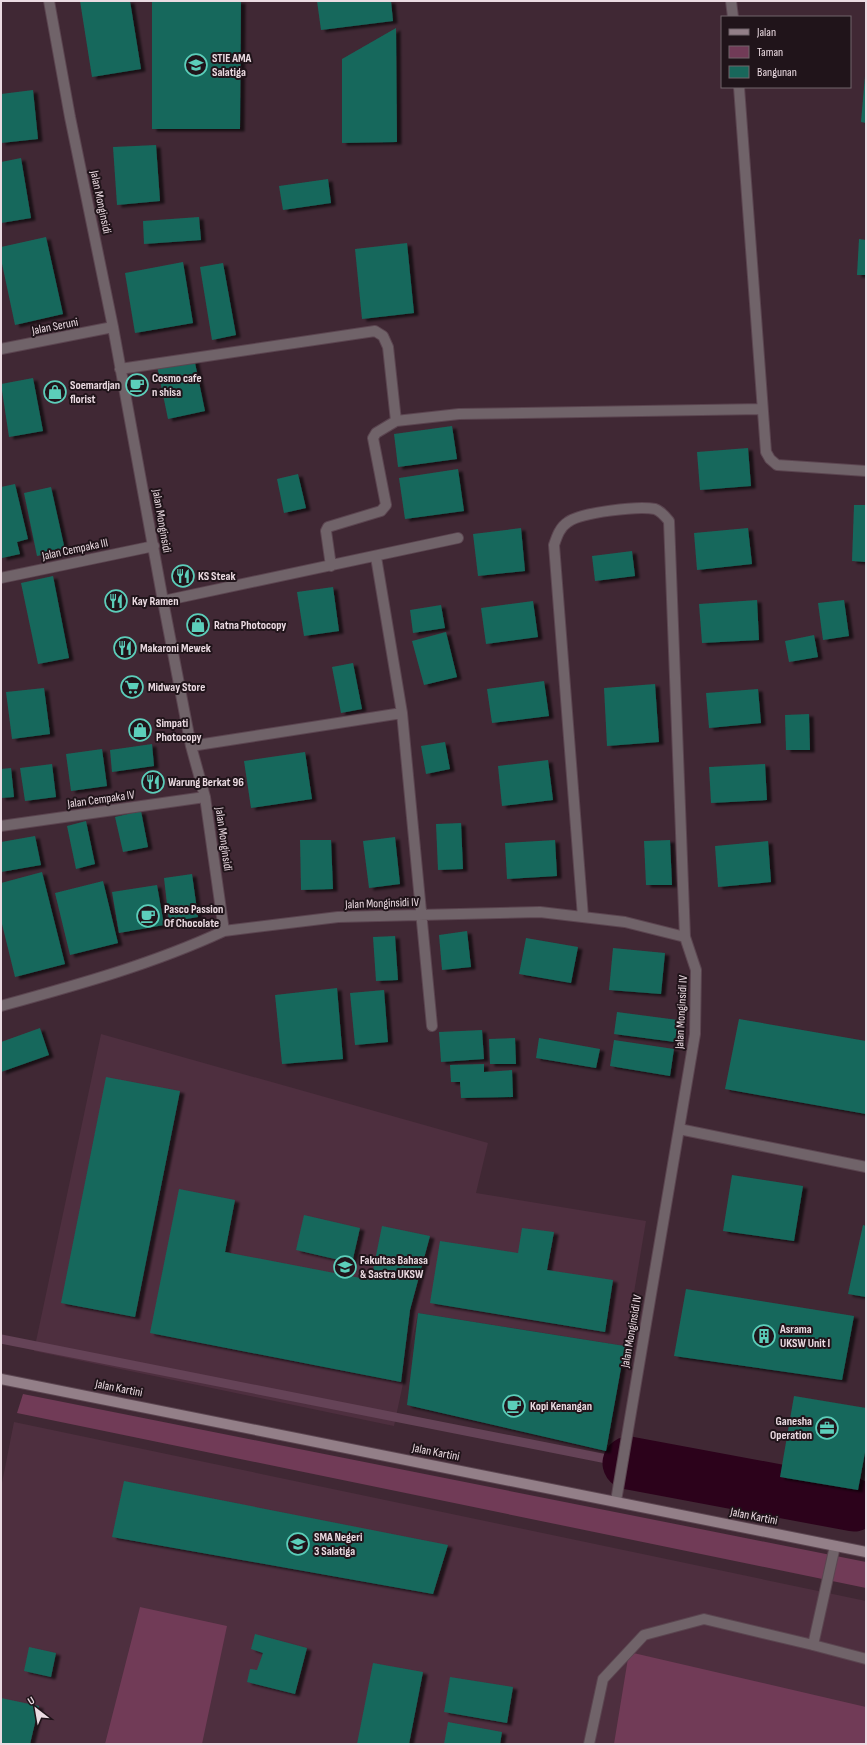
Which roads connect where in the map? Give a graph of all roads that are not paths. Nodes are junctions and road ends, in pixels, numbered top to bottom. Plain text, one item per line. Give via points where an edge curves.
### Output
1 (49, 1) edge
2 (730, 1) edge
3 (732, 16) edge
4 (739, 88) edge
5 (113, 327) junction
6 (1, 350) edge
7 (120, 368) junction
8 (762, 409) junction
9 (396, 421) junction
10 (866, 471) edge
11 (458, 538) dead end
12 (154, 546) junction
13 (376, 557) junction
14 (331, 566) junction
15 (1, 578) edge
16 (162, 601) junction
17 (402, 713) junction
18 (191, 746) junction
19 (205, 797) junction
20 (1, 826) edge
21 (422, 914) junction
22 (583, 917) junction
23 (224, 931) junction
24 (685, 937) junction
25 (2, 1004) edge
26 (432, 1026) dead end
27 (679, 1129) junction
28 (866, 1167) edge
29 (1, 1379) edge
30 (616, 1501) junction
31 (835, 1546) junction
32 (866, 1552) edge
33 (813, 1644) junction
34 (866, 1659) edge
35 (589, 1744) edge

1 - 5 street, Jalan Monginsidi
2 - 3 street
4 - 8 street
5 - 6 street, Jalan Seruni
5 - 7 street, Jalan Monginsidi
7 - 9 street via 375,331 383,336 388,347
7 - 12 street, Jalan Monginsidi
8 - 9 street via 459,414
8 - 10 street via 766,452 773,463
9 - 14 street via 376,433 373,438 386,505 381,511 328,527 326,531
11 - 13 street
12 - 15 street, Jalan Cempaka III
12 - 16 street, Jalan Monginsidi
13 - 14 street
13 - 17 street
14 - 16 street
16 - 18 street, Jalan Monginsidi
17 - 18 street
17 - 21 street
18 - 19 street, Jalan Monginsidi
19 - 20 street, Jalan Cempaka IV
19 - 23 street, Jalan Monginsidi
21 - 22 street, Jalan Monginsidi IV via 540,912
21 - 23 street, Jalan Monginsidi IV via 338,917
21 - 26 street
22 - 24 street, Jalan Monginsidi IV via 625,922
22 - 24 street via 554,545 558,533 566,522 577,517 616,510 656,510 664,514 669,521
23 - 25 street via 188,948 64,990
24 - 27 street, Jalan Monginsidi IV via 696,970 697,993 695,1034
27 - 28 street
27 - 30 street, Jalan Monginsidi IV
29 - 30 main road, Jalan Kartini
30 - 31 main road, Jalan Kartini
31 - 32 main road, Jalan Kartini
31 - 33 street
33 - 34 street
33 - 35 street via 704,1619 644,1635 603,1679

